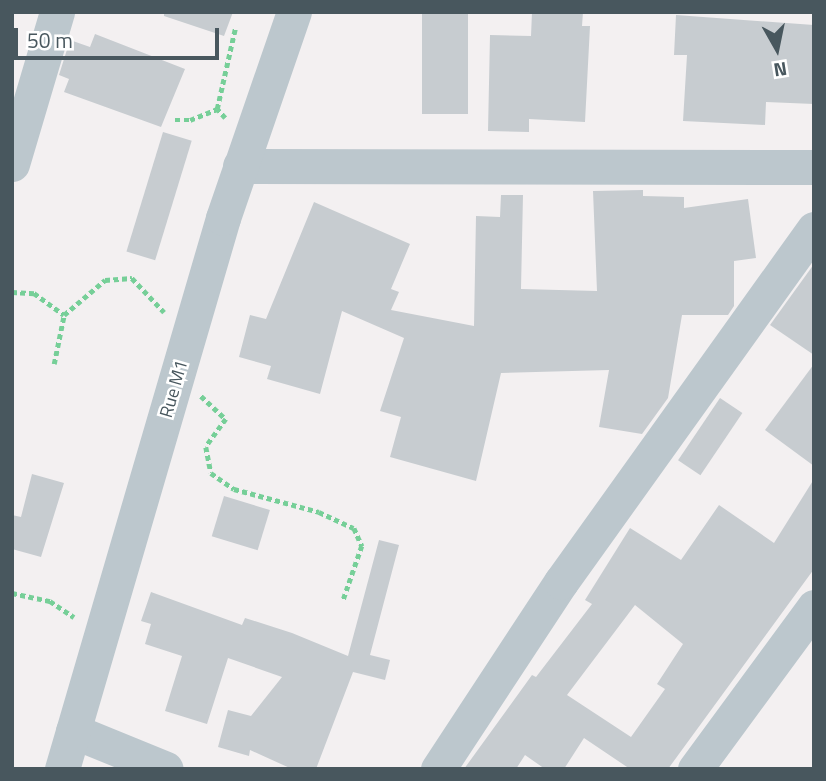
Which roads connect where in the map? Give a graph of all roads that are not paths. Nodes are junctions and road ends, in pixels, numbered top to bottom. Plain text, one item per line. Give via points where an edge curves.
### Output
1 (57, 12) edge
2 (294, 12) edge
3 (244, 154) junction
4 (12, 164) edge
5 (814, 167) edge
6 (814, 229) edge
7 (814, 607) edge
8 (73, 731) junction
9 (62, 769) edge
10 (166, 769) edge
11 (438, 769) edge
12 (695, 769) edge

1 - 4 street
2 - 3 street, Rue M1
3 - 5 street
3 - 8 street, Rue M1
6 - 11 street via 561,582
7 - 12 street
8 - 9 street, Rue M1
8 - 10 street

